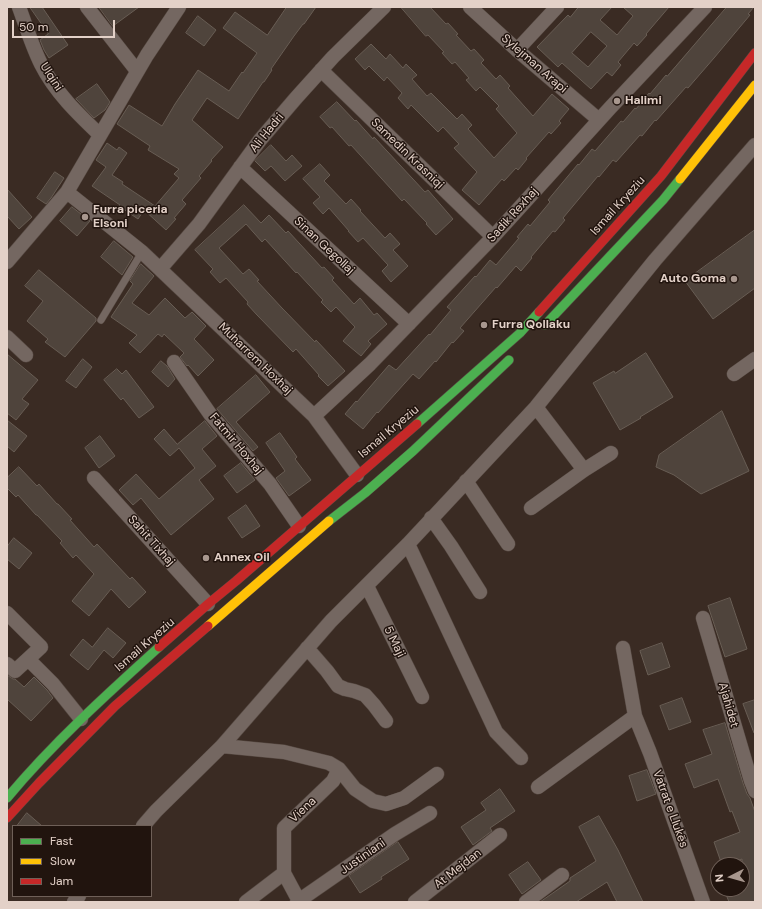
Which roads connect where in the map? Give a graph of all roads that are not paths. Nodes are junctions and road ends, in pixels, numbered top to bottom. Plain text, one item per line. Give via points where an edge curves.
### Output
1 (19, 7) edge
2 (87, 7) edge
3 (178, 7) edge
4 (384, 7) edge
5 (470, 7) edge
6 (557, 7) edge
7 (705, 7) edge
8 (517, 50) junction
9 (755, 53) edge
10 (321, 70) junction
11 (137, 71) junction
12 (755, 84) edge
13 (599, 120) junction
14 (100, 135) junction
15 (755, 146) edge
16 (240, 167) junction
17 (67, 192) junction
18 (493, 237) junction
19 (142, 252) junction
20 (7, 262) edge
21 (160, 268) junction
22 (101, 320) dead end
23 (409, 324) junction
24 (539, 332) dead end
25 (7, 337) edge
26 (516, 354) dead end
27 (26, 355) dead end
28 (755, 359) edge
29 (174, 362) dead end
30 (734, 374) dead end
31 (536, 407) junction
32 (314, 416) junction
33 (611, 453) dead end
34 (584, 470) junction
35 (357, 475) junction
36 (94, 478) dead end
37 (466, 481) junction
38 (531, 508) dead end
39 (431, 518) junction
40 (299, 526) junction
41 (408, 544) junction
42 (508, 544) dead end
43 (366, 586) junction
44 (480, 592) dead end
45 (208, 604) junction
46 (7, 613) edge
47 (703, 618) dead end
48 (307, 648) junction
49 (623, 648) dead end
50 (28, 659) junction
51 (7, 664) edge
52 (422, 697) dead end
53 (635, 716) junction
54 (81, 719) junction
55 (386, 721) dead end
56 (222, 746) junction
57 (521, 758) dead end
58 (339, 769) junction
59 (437, 774) dead end
60 (538, 787) dead end
61 (755, 791) edge
62 (7, 798) edge
63 (430, 814) dead end
64 (7, 818) edge
65 (144, 825) edge
66 (500, 836) dead end
67 (284, 873) junction
68 (562, 875) dead end
69 (298, 901) edge
70 (246, 902) edge
71 (415, 902) edge
72 (526, 902) edge
73 (703, 902) edge

1 - 14 street, Ulqini via 42,64 54,85
2 - 11 street
3 - 11 street
4 - 10 street, Ali Hadri
5 - 8 street, Sylejman Arapi
6 - 8 street
7 - 13 street, Sadik Rexhaj
8 - 13 street, Sylejman Arapi
9 - 35 main road, Ismail Kryeziu via 661,176 520,333
10 - 16 street, Ali Hadri
10 - 18 street, Samedin Krasniqi
11 - 14 street
12 - 24 main road via 663,200
13 - 18 street, Sadik Rexhaj
14 - 17 street
15 - 31 street via 655,260
16 - 21 street, Ali Hadri via 199,224
16 - 23 street, Sinan Gegollaj
17 - 19 street, Muharrem Hoxhaj
17 - 20 street
18 - 23 street, Sadik Rexhaj
19 - 21 street, Muharrem Hoxhaj
19 - 22 lane
21 - 32 street, Muharrem Hoxhaj
23 - 32 street, Sadik Rexhaj
25 - 27 street
26 - 64 main road via 413,451 115,706
28 - 30 street
29 - 40 street, Fatmir Hoxhaj via 210,414 270,484
31 - 34 street
31 - 37 street
32 - 35 street, Muharrem Hoxhaj
33 - 34 street
34 - 38 street
35 - 40 main road, Ismail Kryeziu
36 - 45 street, Sahit Tixhaj
37 - 39 street
37 - 42 street
39 - 41 street
39 - 44 street
40 - 45 main road, Ismail Kryeziu
41 - 43 street
41 - 57 street via 496,732
43 - 48 street
43 - 52 street, 5 Maji
45 - 54 main road, Ismail Kryeziu
46 - 50 street via 41,647
47 - 61 street, Ajahidet
48 - 55 street via 338,686 365,695
48 - 56 street
49 - 53 street, Vatrat e Llukës
50 - 51 street via 15,671
50 - 54 street via 53,684
53 - 60 street
53 - 73 street, Vatrat e Llukës
54 - 62 main road, Ismail Kryeziu
56 - 58 street via 284,752 329,763
56 - 65 street
58 - 59 street via 355,789 372,802 386,804 404,798
58 - 67 street, Viena via 333,781 284,828
63 - 69 street, Justiniani via 395,834
66 - 71 street, At Mejdan
67 - 69 street, Viena
67 - 70 street
68 - 72 street

